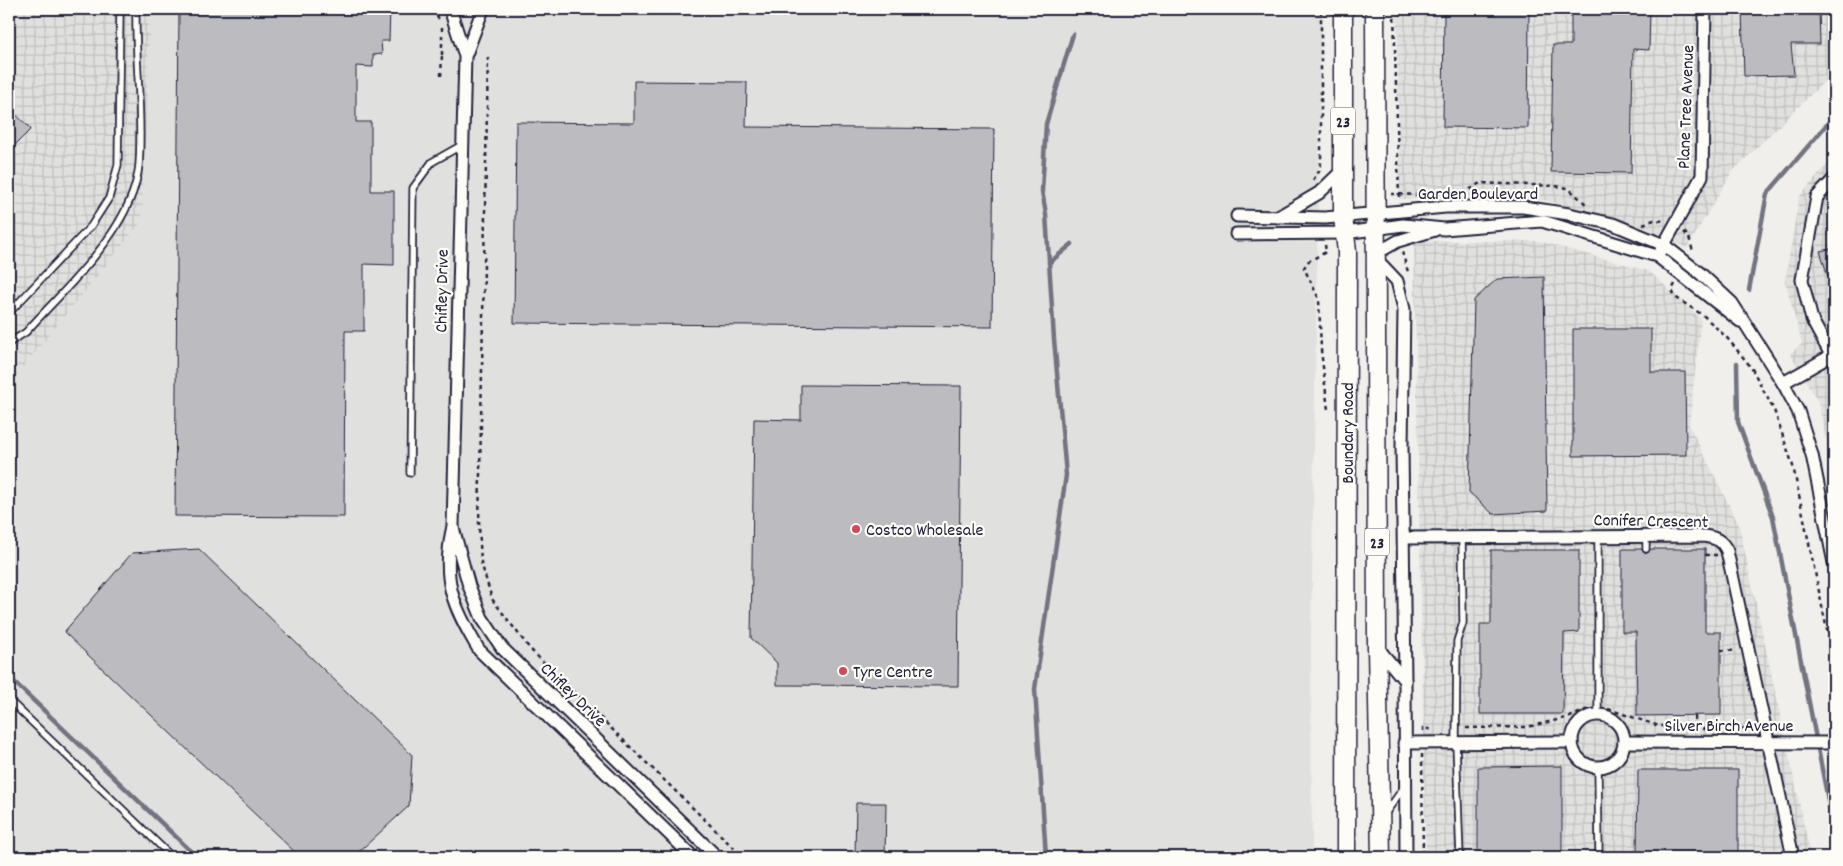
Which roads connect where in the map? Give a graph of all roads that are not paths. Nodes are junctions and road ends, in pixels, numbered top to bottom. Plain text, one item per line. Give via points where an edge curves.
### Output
1 (120, 9) edge
2 (136, 9) edge
3 (450, 9) edge
4 (483, 9) edge
5 (1343, 9) edge
6 (1375, 9) edge
7 (1705, 9) edge
8 (465, 56) junction
9 (462, 145) junction
10 (1344, 169) junction
11 (1834, 179) edge
12 (1237, 216) dead end
13 (1276, 218) junction
14 (1376, 221) junction
15 (1344, 225) junction
16 (1444, 229) junction
17 (1236, 234) dead end
18 (1664, 245) junction
19 (1377, 256) junction
20 (1658, 256) junction
21 (9, 313) edge
22 (1752, 330) junction
23 (9, 343) edge
24 (1833, 354) edge
25 (1783, 383) junction
26 (410, 473) dead end
27 (453, 526) junction
28 (1462, 536) junction
29 (1598, 536) junction
30 (1646, 536) junction
31 (1404, 538) junction
32 (1646, 549) dead end
33 (1834, 563) edge
34 (1377, 647) junction
35 (1405, 681) junction
36 (9, 700) edge
37 (1598, 712) junction
38 (1767, 737) junction
39 (1456, 742) junction
40 (1572, 742) junction
41 (1624, 742) junction
42 (1404, 743) junction
43 (1834, 743) edge
44 (1598, 767) junction
45 (1405, 785) junction
46 (1381, 821) junction
47 (172, 857) edge
48 (693, 857) edge
49 (717, 857) edge
50 (1346, 857) edge
51 (1380, 857) edge
52 (1406, 857) edge
53 (1460, 857) edge
54 (1599, 857) edge
55 (1793, 857) edge

1 - 21 lane via 118,165 109,198 91,226
2 - 23 lane via 139,166 130,200 108,239 26,332
3 - 8 street, Chifley Drive
4 - 8 street, Chifley Drive
5 - 10 main road, Boundary Road / 23
6 - 14 main road, Boundary Road / 23
7 - 18 street, Plane Tree Avenue via 1702,176
8 - 9 street, Chifley Drive
9 - 26 lane via 432,162 413,188
9 - 27 street, Chifley Drive
10 - 13 street via 1319,193
10 - 15 main road, Boundary Road / 23
11 - 24 street via 1817,197 1802,280 1812,320
12 - 13 street
13 - 15 street
14 - 15 street, Garden Boulevard
14 - 15 street, Garden Boulevard
14 - 16 street, Garden Boulevard
14 - 18 street, Garden Boulevard via 1398,211 1523,207 1613,224
14 - 19 main road, Boundary Road / 23
15 - 17 street
15 - 50 main road, Boundary Road / 23
16 - 19 street via 1398,241
16 - 20 street, Garden Boulevard via 1542,221
18 - 20 street, Plane Tree Avenue
18 - 22 street, Garden Boulevard via 1732,302
19 - 31 street via 1391,272 1404,309
19 - 34 main road, Boundary Road / 23
20 - 22 street, Garden Boulevard
22 - 25 street, Garden Boulevard
24 - 25 street
25 - 33 street, Garden Boulevard via 1798,411 1812,455
27 - 48 street, Chifley Drive via 447,550 450,592 479,650
27 - 49 street, Chifley Drive via 482,618 502,648
28 - 29 street, Conifer Crescent
28 - 31 street, Conifer Crescent
28 - 39 lane via 1463,623 1457,640
29 - 30 street, Conifer Crescent
29 - 37 lane
30 - 32 lane
30 - 38 street, Conifer Crescent via 1704,536 1723,542
31 - 35 street
34 - 35 street
34 - 46 main road, Boundary Road / 23
35 - 42 street
36 - 47 lane
37 - 40 street via 1582,720
37 - 41 street via 1620,726
38 - 41 street, Silver Birch Avenue
38 - 43 street, Silver Birch Avenue via 1793,743
38 - 55 street, Conifer Crescent
39 - 40 street
39 - 42 street
39 - 53 lane
40 - 44 street via 1577,757 1583,763
41 - 44 street via 1614,762
42 - 45 street
44 - 54 lane
45 - 46 lane
45 - 52 street
46 - 51 main road, Boundary Road / 23

